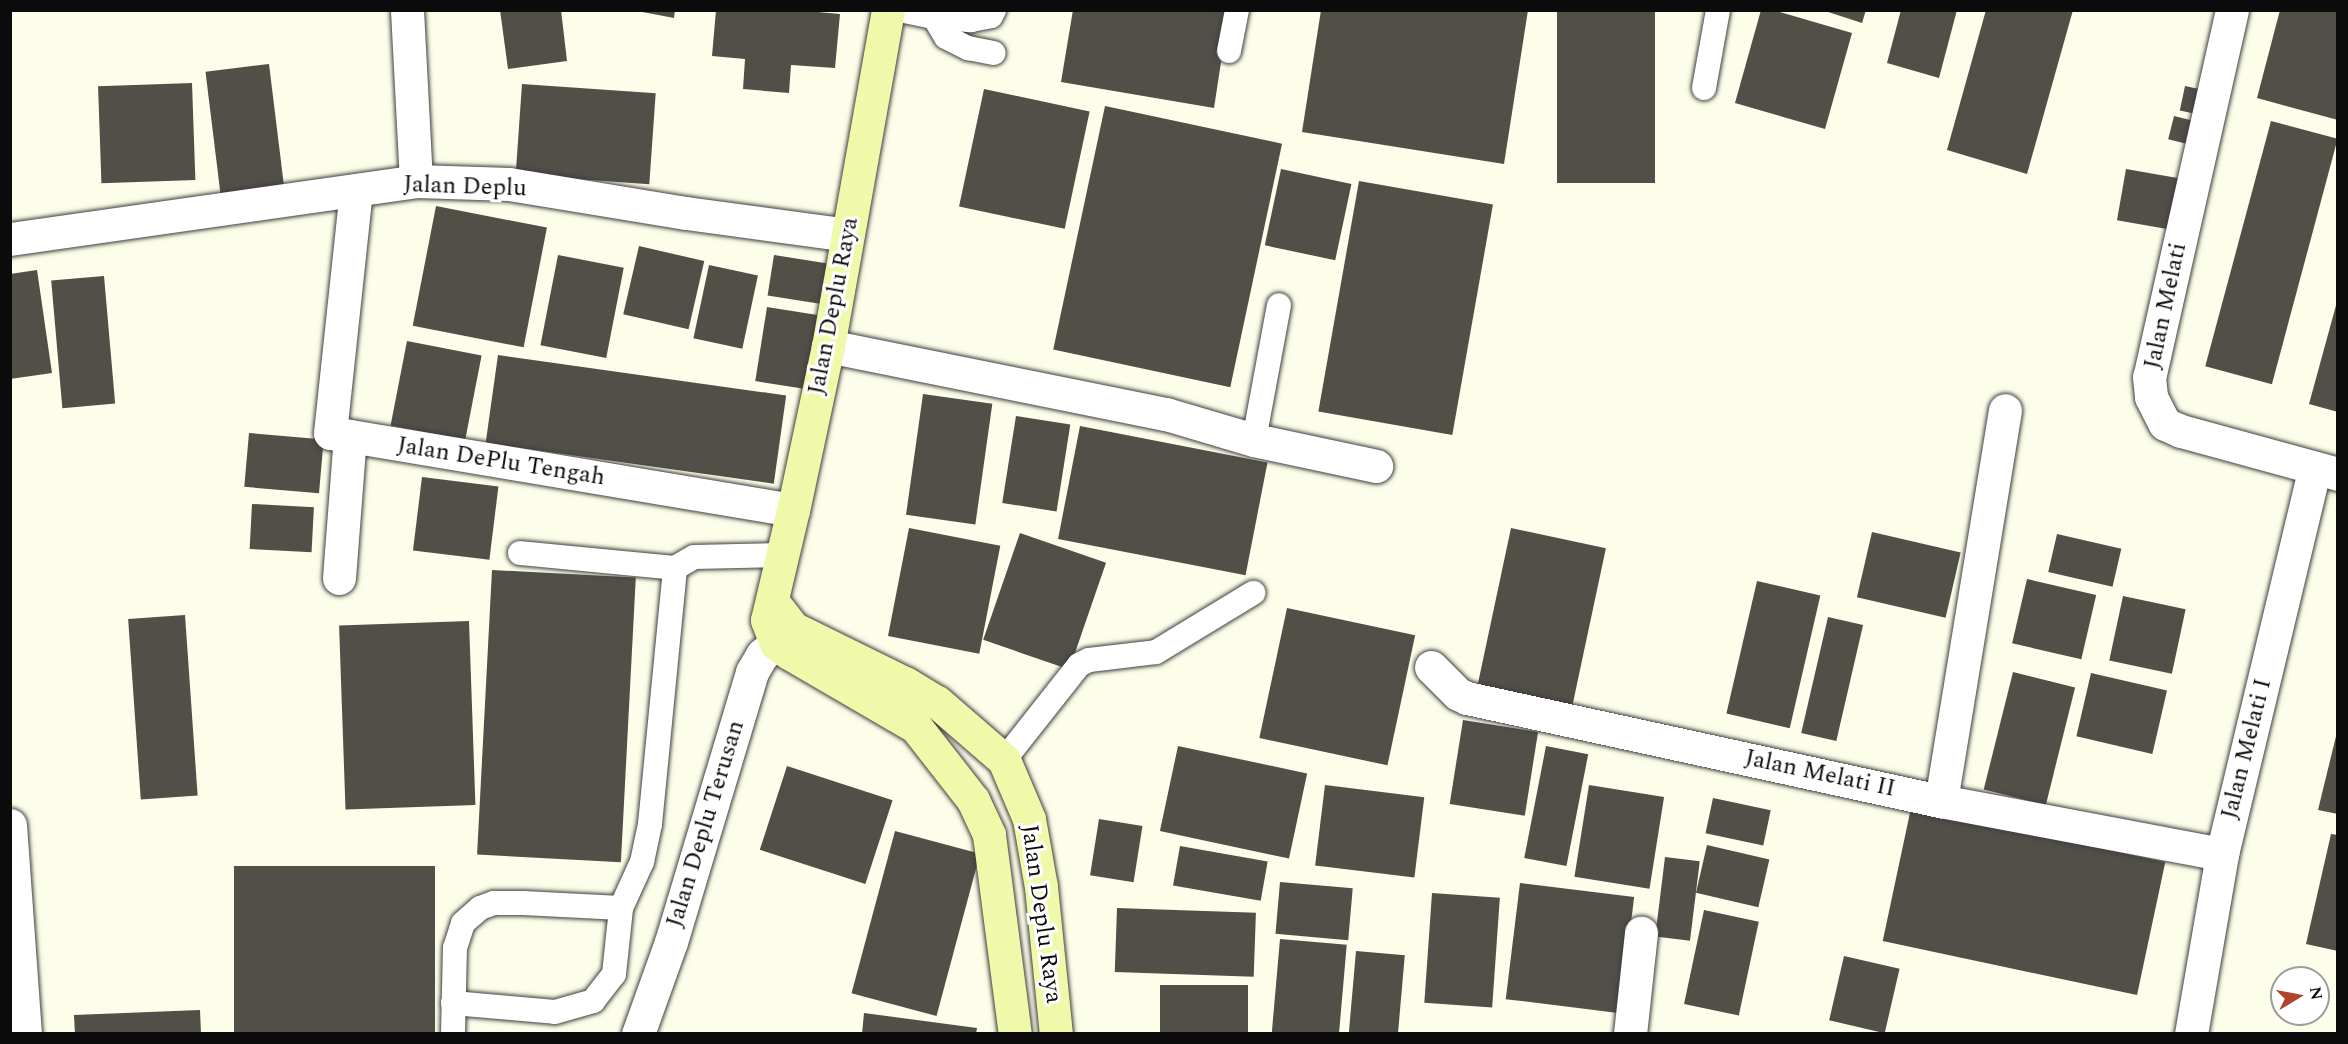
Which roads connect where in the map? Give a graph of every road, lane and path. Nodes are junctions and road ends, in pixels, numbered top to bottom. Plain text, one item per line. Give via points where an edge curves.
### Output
1 (407, 10) edge
2 (888, 10) edge
3 (900, 10) edge
4 (994, 10) edge
5 (1237, 10) edge
6 (1718, 10) edge
7 (2232, 10) edge
8 (935, 14) edge
9 (1229, 51) dead end
10 (994, 53) dead end
11 (1704, 88) dead end
12 (416, 181) junction
13 (356, 190) junction
14 (848, 235) junction
15 (10, 239) edge
16 (1279, 305) dead end
17 (828, 346) junction
18 (2006, 410) dead end
19 (350, 436) junction
20 (1254, 440) junction
21 (1376, 466) dead end
22 (2326, 471) edge
23 (794, 510) junction
24 (520, 553) dead end
25 (783, 555) junction
26 (675, 568) junction
27 (339, 578) dead end
28 (1253, 593) dead end
29 (785, 635) junction
30 (1431, 667) dead end
31 (937, 702) junction
32 (916, 727) junction
33 (1004, 760) junction
34 (1941, 801) junction
35 (10, 825) edge
36 (2222, 854) junction
37 (621, 908) junction
38 (1641, 933) dead end
39 (453, 1003) junction
40 (25, 1034) edge
41 (453, 1034) edge
42 (638, 1034) edge
43 (1015, 1034) edge
44 (1056, 1034) edge
45 (1630, 1034) edge
46 (2191, 1034) edge

1 - 12 street
2 - 14 main road, Jalan Deplu Raya
3 - 8 lane
4 - 8 lane via 991,16 971,20
5 - 9 lane
6 - 11 lane
7 - 22 street, Jalan Melati via 2149,377 2151,397 2165,424
8 - 10 lane via 946,37 968,48
12 - 13 street, Jalan Deplu
12 - 14 street, Jalan Deplu via 509,184
13 - 15 street, Jalan Deplu
13 - 19 street via 330,433
14 - 17 main road, Jalan Deplu Raya
16 - 20 lane
17 - 20 street via 1166,414
17 - 23 main road, Jalan Deplu Raya
18 - 34 street
19 - 23 street, Jalan DePlu Tengah
19 - 27 street
20 - 21 street
22 - 36 street, Jalan Melati I
23 - 25 main road, Jalan Deplu Raya
24 - 26 lane
25 - 26 lane via 694,557
25 - 29 main road, Jalan Deplu Raya via 772,601
26 - 37 lane via 650,824 642,862
28 - 33 lane via 1156,652 1089,660 1079,665
29 - 31 main road, Jalan Deplu Raya via 905,683
29 - 32 main road, Jalan Deplu Raya
29 - 42 street, Jalan Deplu Terusan via 762,655 752,672
30 - 34 street, Jalan Melati II via 1467,698
31 - 32 main road
31 - 33 main road, Jalan Deplu Raya
32 - 43 main road, Jalan Deplu Raya via 973,800 989,835
33 - 44 main road, Jalan Deplu Raya via 1029,819 1041,887
34 - 36 street, Jalan Melati II
35 - 40 street
36 - 46 street, Jalan Melati I
37 - 39 lane via 615,974 593,1001 555,1012
37 - 39 lane via 517,903 494,903 480,908 463,923 455,948
38 - 45 street
39 - 41 lane

